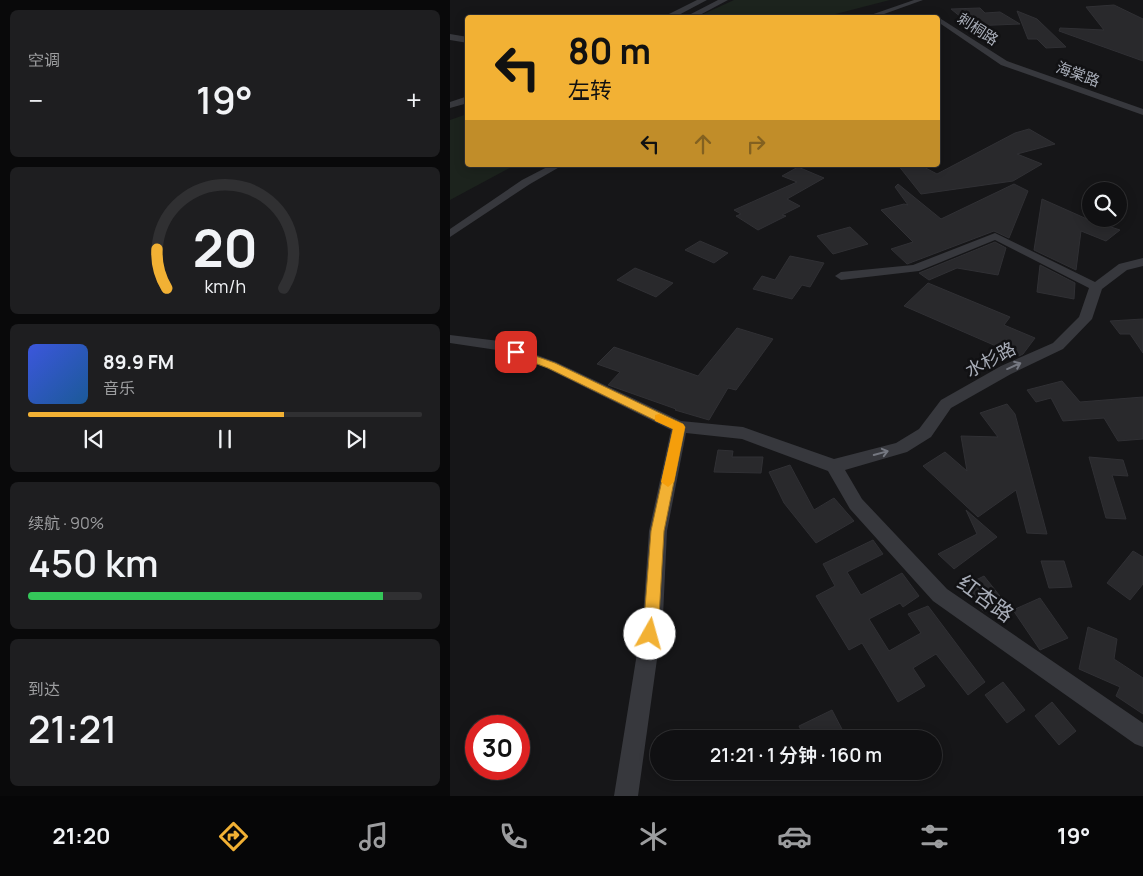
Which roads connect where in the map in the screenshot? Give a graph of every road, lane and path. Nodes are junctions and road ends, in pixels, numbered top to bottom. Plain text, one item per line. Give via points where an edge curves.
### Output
1 (703, 0) edge
2 (724, 0) edge
3 (920, 0) edge
4 (913, 3) junction
5 (921, 8) dead end
6 (928, 13) dead end
7 (671, 15) edge
8 (693, 15) edge
9 (875, 15) edge
10 (932, 15) edge
11 (940, 20) edge
12 (450, 32) edge
13 (465, 34) edge
14 (450, 37) edge
15 (465, 40) edge
16 (1004, 63) joint
17 (465, 100) edge
18 (450, 105) edge
19 (465, 108) edge
20 (1143, 112) edge
21 (450, 113) edge
22 (554, 167) edge
23 (450, 234) edge
24 (1143, 262) edge
25 (841, 276) dead end
26 (1096, 287) junction
27 (450, 339) edge
28 (679, 427) junction
29 (834, 466) junction
30 (1143, 736) edge
31 (626, 796) edge

1 - 7 street
2 - 8 street
3 - 4 street
4 - 5 street
4 - 9 street
6 - 10 street, 刺桐路
11 - 16 street, 刺桐路
12 - 13 street
14 - 15 street
16 - 20 street, 海棠路
17 - 18 street
19 - 21 street
22 - 23 street via 526,182
24 - 26 street via 1123,267
25 - 26 street via 915,268 995,236
29 -> 26 street, 水杉路 via 901,448 925,432 946,404 1006,370 1058,346 1085,319
27 - 28 street via 499,346 551,365
28 - 29 street via 743,433
28 - 31 street via 658,531 653,616
29 - 30 street, 红杏路 via 856,504 940,595

